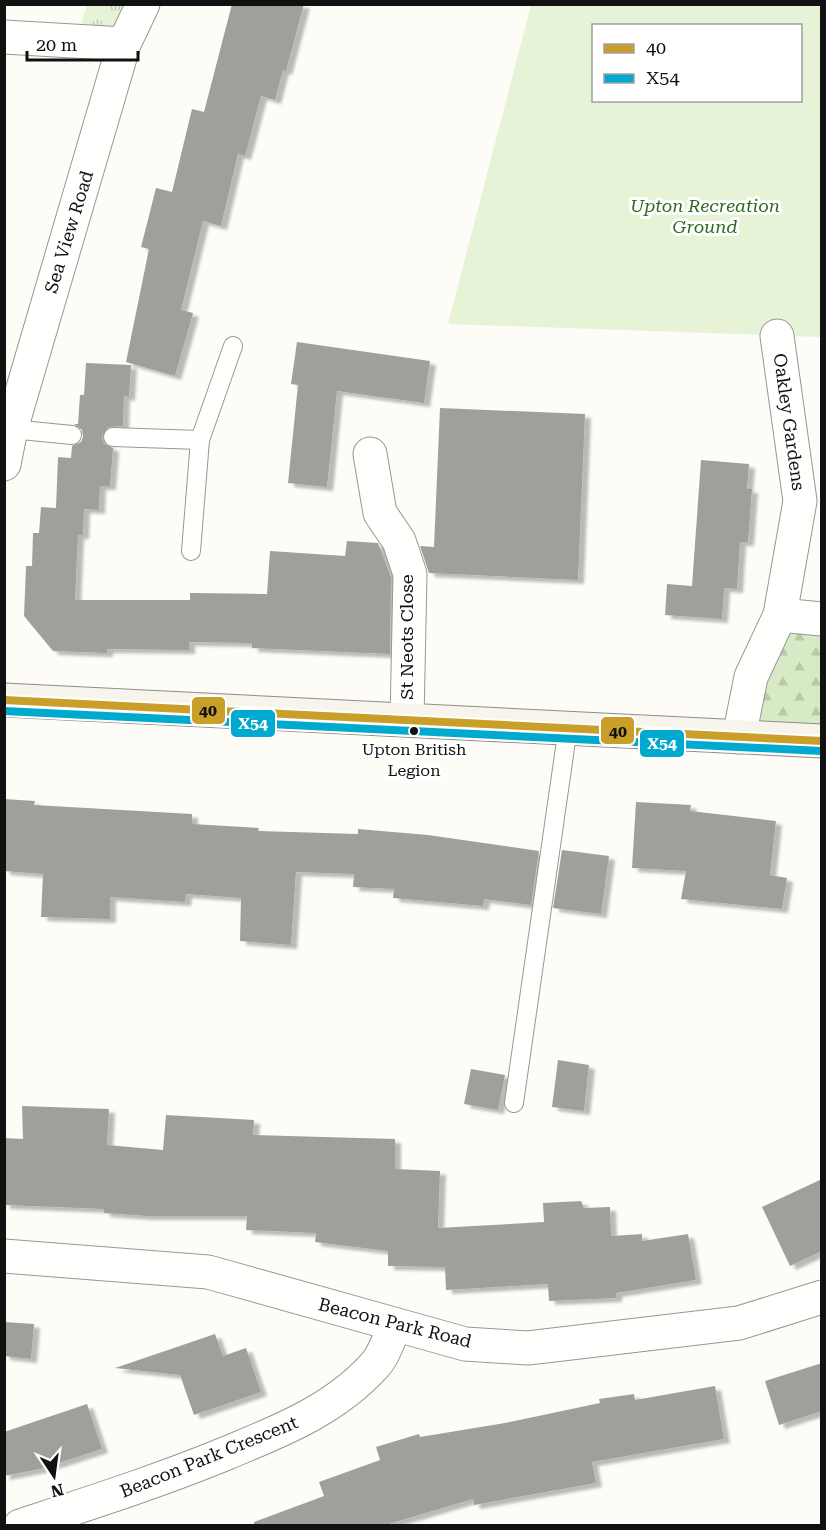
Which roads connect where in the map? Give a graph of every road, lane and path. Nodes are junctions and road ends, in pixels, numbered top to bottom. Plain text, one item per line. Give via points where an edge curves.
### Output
1 (143, 4) edge
2 (4, 37) edge
3 (124, 44) junction
4 (777, 336) dead end
5 (233, 346) dead end
6 (11, 429) junction
7 (72, 435) dead end
8 (113, 437) dead end
9 (200, 440) junction
10 (370, 454) dead end
11 (4, 464) edge
12 (190, 551) dead end
13 (780, 615) junction
14 (822, 619) edge
15 (4, 700) edge
16 (407, 720) junction
17 (567, 727) junction
18 (740, 737) junction
19 (822, 741) edge
20 (514, 1103) dead end
21 (4, 1256) edge
22 (822, 1297) edge
23 (395, 1325) junction
24 (20, 1526) edge

1 - 3 street, Sea View Road
2 - 3 street
3 - 6 street, Sea View Road
4 - 13 street, Oakley Gardens via 800,501
5 - 9 lane
6 - 7 lane
6 - 11 street, Sea View Road
8 - 9 lane
9 - 12 lane
10 - 16 street, St Neots Close via 380,513 399,541 410,574
13 - 14 street
13 - 18 street, Oakley Gardens via 751,677
15 - 16 main road
16 - 17 main road
17 - 18 main road
17 - 20 lane
18 - 19 main road
21 - 23 street, Beacon Park Road via 208,1272
22 - 23 street, Beacon Park Road via 739,1323 528,1348 465,1344
23 - 24 street, Beacon Park Crescent via 377,1364 349,1391 313,1414 157,1482

